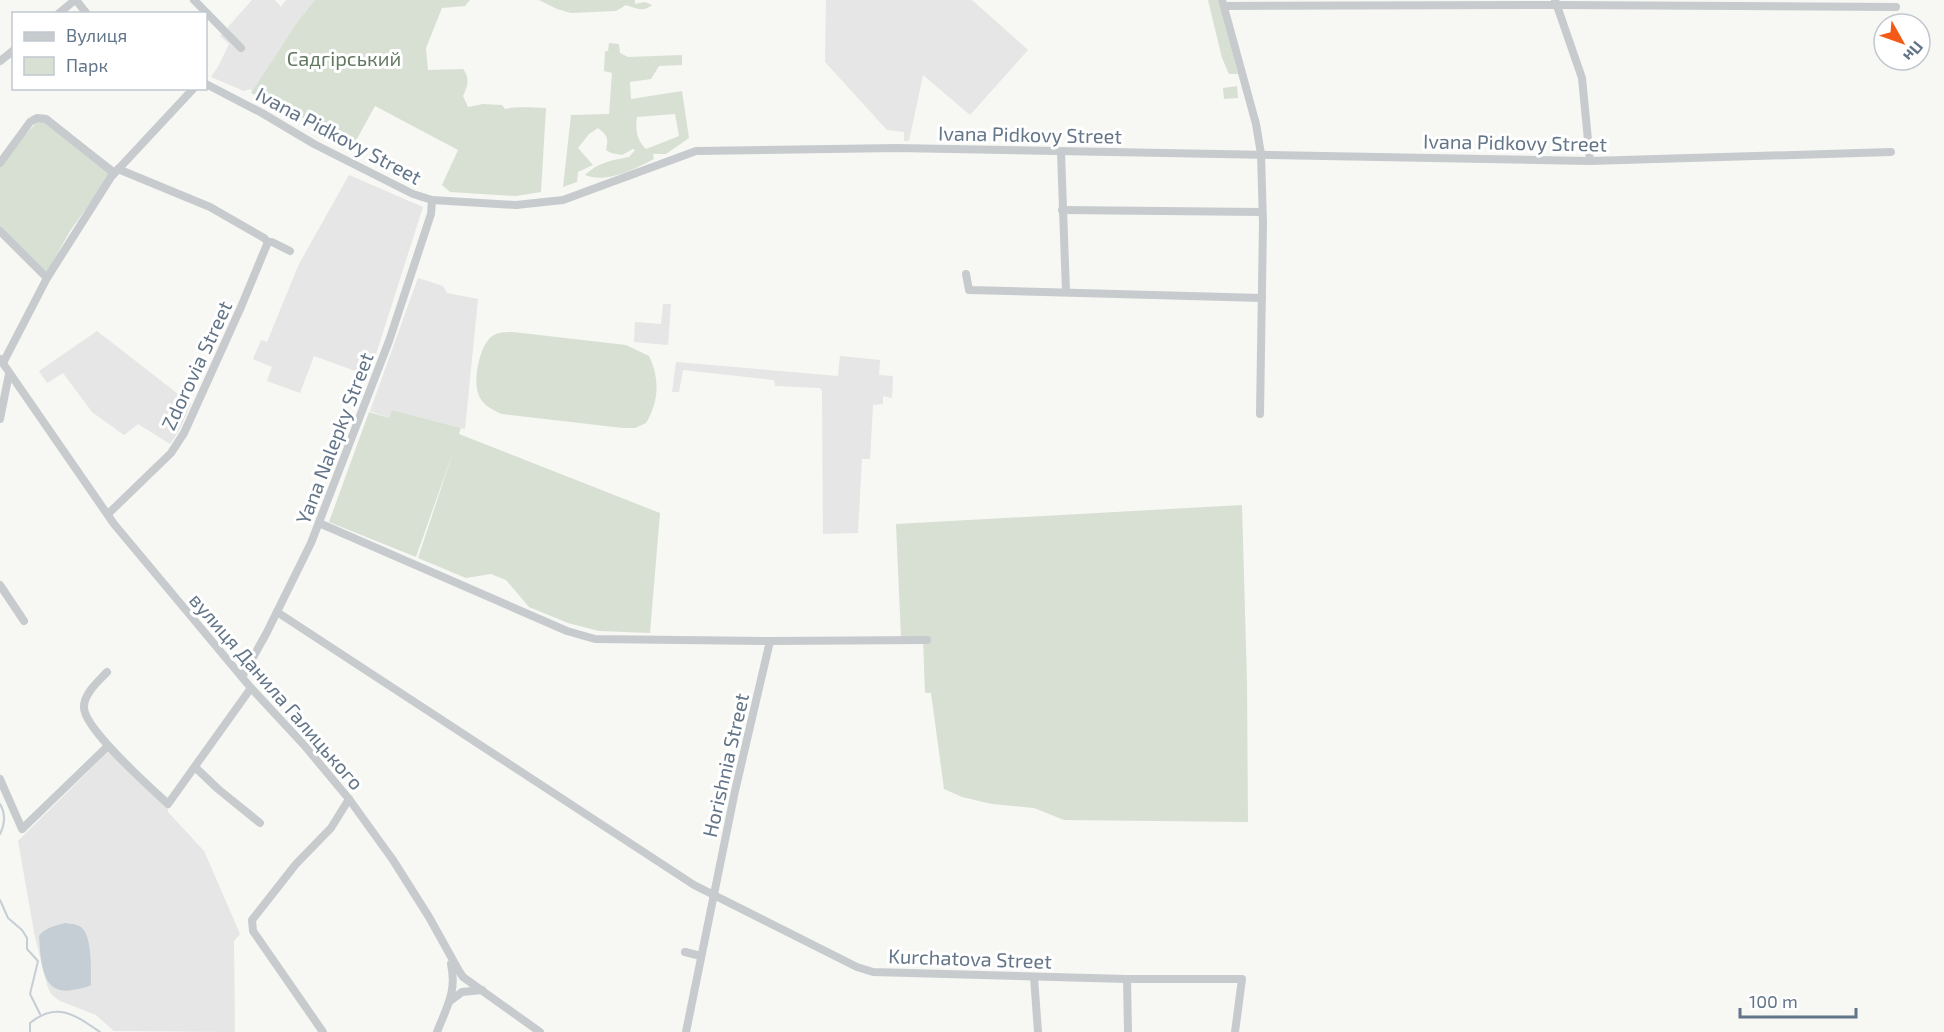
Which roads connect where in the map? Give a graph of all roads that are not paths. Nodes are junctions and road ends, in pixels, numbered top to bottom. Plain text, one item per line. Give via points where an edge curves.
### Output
1 (75, 0) edge
2 (194, 0) edge
3 (1556, 2) edge
4 (1223, 3) edge
5 (1896, 7) dead end
6 (60, 12) edge
7 (85, 12) edge
8 (206, 12) edge
9 (207, 13) edge
10 (241, 48) dead end
11 (12, 52) edge
12 (0, 61) edge
13 (207, 85) edge
14 (192, 90) edge
15 (1061, 152) junction
16 (1891, 152) dead end
17 (1261, 154) junction
18 (1590, 161) junction
19 (0, 163) edge
20 (116, 171) junction
21 (432, 200) junction
22 (1062, 210) junction
23 (1262, 212) junction
24 (0, 231) edge
25 (268, 242) junction
26 (290, 251) dead end
27 (966, 274) dead end
28 (47, 278) junction
29 (1065, 292) junction
30 (1262, 298) junction
31 (2, 361) edge
32 (9, 374) junction
33 (1260, 414) dead end
34 (0, 419) edge
35 (108, 514) junction
36 (319, 523) junction
37 (0, 585) edge
38 (278, 612) junction
39 (24, 621) dead end
40 (927, 640) dead end
41 (770, 641) junction
42 (107, 672) dead end
43 (242, 677) junction
44 (251, 688) junction
45 (108, 746) junction
46 (196, 768) junction
47 (0, 779) edge
48 (349, 799) junction
49 (260, 823) dead end
50 (714, 895) junction
51 (685, 952) dead end
52 (701, 956) junction
53 (450, 957) junction
54 (1034, 977) junction
55 (1127, 979) junction
56 (484, 990) junction
57 (448, 1004) junction
58 (323, 1032) edge
59 (437, 1032) edge
60 (540, 1032) edge
61 (686, 1032) edge
62 (1038, 1032) edge
63 (1128, 1032) edge
64 (1235, 1032) edge

1 - 6 street
1 - 7 street
2 - 8 street
3 - 4 street
3 - 5 street
3 - 18 street via 1582,78
4 - 17 street
9 - 10 street
11 - 12 street
13 - 21 street, Ivana Pidkovy Street via 394,185
14 - 20 street
15 - 17 street, Ivana Pidkovy Street
15 - 21 street, Ivana Pidkovy Street via 897,148 696,150 563,200 516,205
15 - 22 street
16 - 18 street, Ivana Pidkovy Street
17 - 18 street, Ivana Pidkovy Street
17 - 23 street
19 - 20 street via 37,118 46,119
20 - 25 street via 210,207
20 - 28 street
21 - 36 street, Yana Nalepky Street via 431,214 389,341
22 - 23 street
22 - 29 street
23 - 30 street
24 - 28 street
25 - 26 street
25 - 35 street, Zdorovia Street via 184,433 171,453
27 - 29 street via 969,290
28 - 31 street
29 - 30 street
30 - 33 street
31 - 32 street, вулиця Данила Галицького
32 - 34 street
32 - 35 street, вулиця Данила Галицького
35 - 43 street, вулиця Данила Галицького
36 - 38 street, Yana Nalepky Street
36 - 41 street via 567,631 595,639
37 - 39 street
38 - 43 street, Yana Nalepky Street
38 - 50 street, Kurchatova Street via 589,818
40 - 41 street
41 - 50 street, Horishnia Street
42 - 45 street via 91,690 84,706 85,714
43 - 44 street, вулиця Данила Галицького
44 - 46 street
44 - 48 street, вулиця Данила Галицького
45 - 46 street via 168,804
45 - 47 street via 22,829
46 - 49 street
48 - 53 street, вулиця Данила Галицького via 393,860
48 - 58 street via 331,828 296,864 252,920 253,931
50 - 52 street, Horishnia Street
50 - 54 street, Kurchatova Street via 873,972
51 - 52 street
52 - 61 street, Horishnia Street
53 - 56 street, вулиця Данила Галицького via 463,976
53 - 57 street via 454,983
54 - 55 street, Kurchatova Street
54 - 62 street
55 - 63 street
55 - 64 street, Kurchatova Street via 1242,980
56 - 57 street via 462,992
56 - 60 street, вулиця Данила Галицького
57 - 59 street

